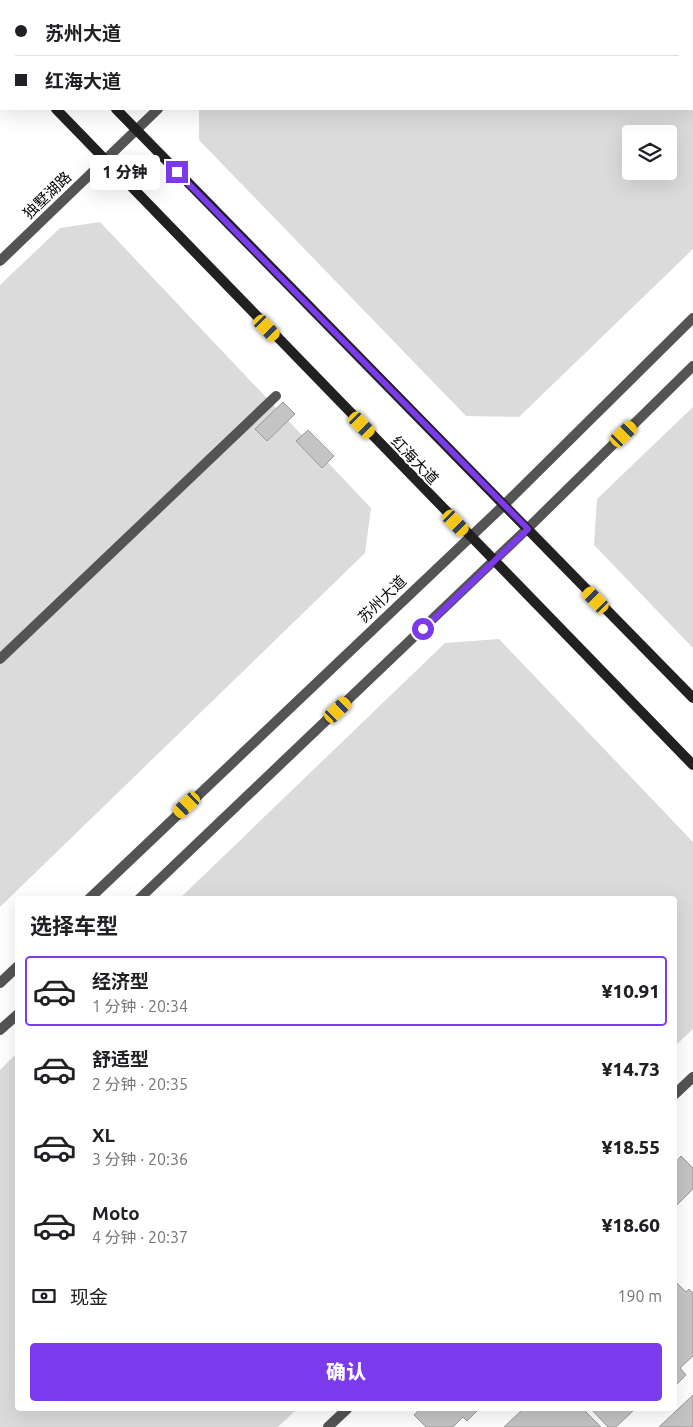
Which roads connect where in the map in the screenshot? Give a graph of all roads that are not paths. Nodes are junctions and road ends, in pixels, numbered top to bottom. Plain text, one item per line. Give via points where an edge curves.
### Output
1 (57, 110) edge
2 (117, 110) edge
3 (157, 110) edge
4 (136, 130) junction
5 (105, 160) junction
6 (0, 261) edge
7 (693, 318) edge
8 (693, 366) edge
9 (276, 396) dead end
10 (503, 506) junction
11 (528, 529) junction
12 (470, 537) junction
13 (494, 561) junction
14 (0, 659) edge
15 (693, 698) edge
16 (693, 765) edge
17 (92, 896) edge
18 (142, 896) edge
19 (15, 969) edge
20 (0, 983) edge
21 (15, 1017) edge
22 (0, 1030) edge
23 (693, 1077) edge
24 (677, 1092) edge
25 (345, 1411) edge
26 (328, 1427) edge

1 - 5 main road, 红海大道
2 - 4 main road, 红海大道
3 - 4 street, 独墅湖路
4 - 5 street, 独墅湖路
4 - 10 main road, 红海大道
5 - 6 street, 独墅湖路
5 - 12 main road, 红海大道
7 - 10 street, 苏州大道
8 - 11 street
9 - 14 street
10 - 11 main road, 红海大道
10 - 12 street, 苏州大道
11 - 13 street
11 - 15 main road, 红海大道
12 - 13 main road, 红海大道
12 - 17 street, 苏州大道
13 - 16 main road, 红海大道
13 - 18 street
19 - 20 street
21 - 22 street
23 - 24 street
25 - 26 street

